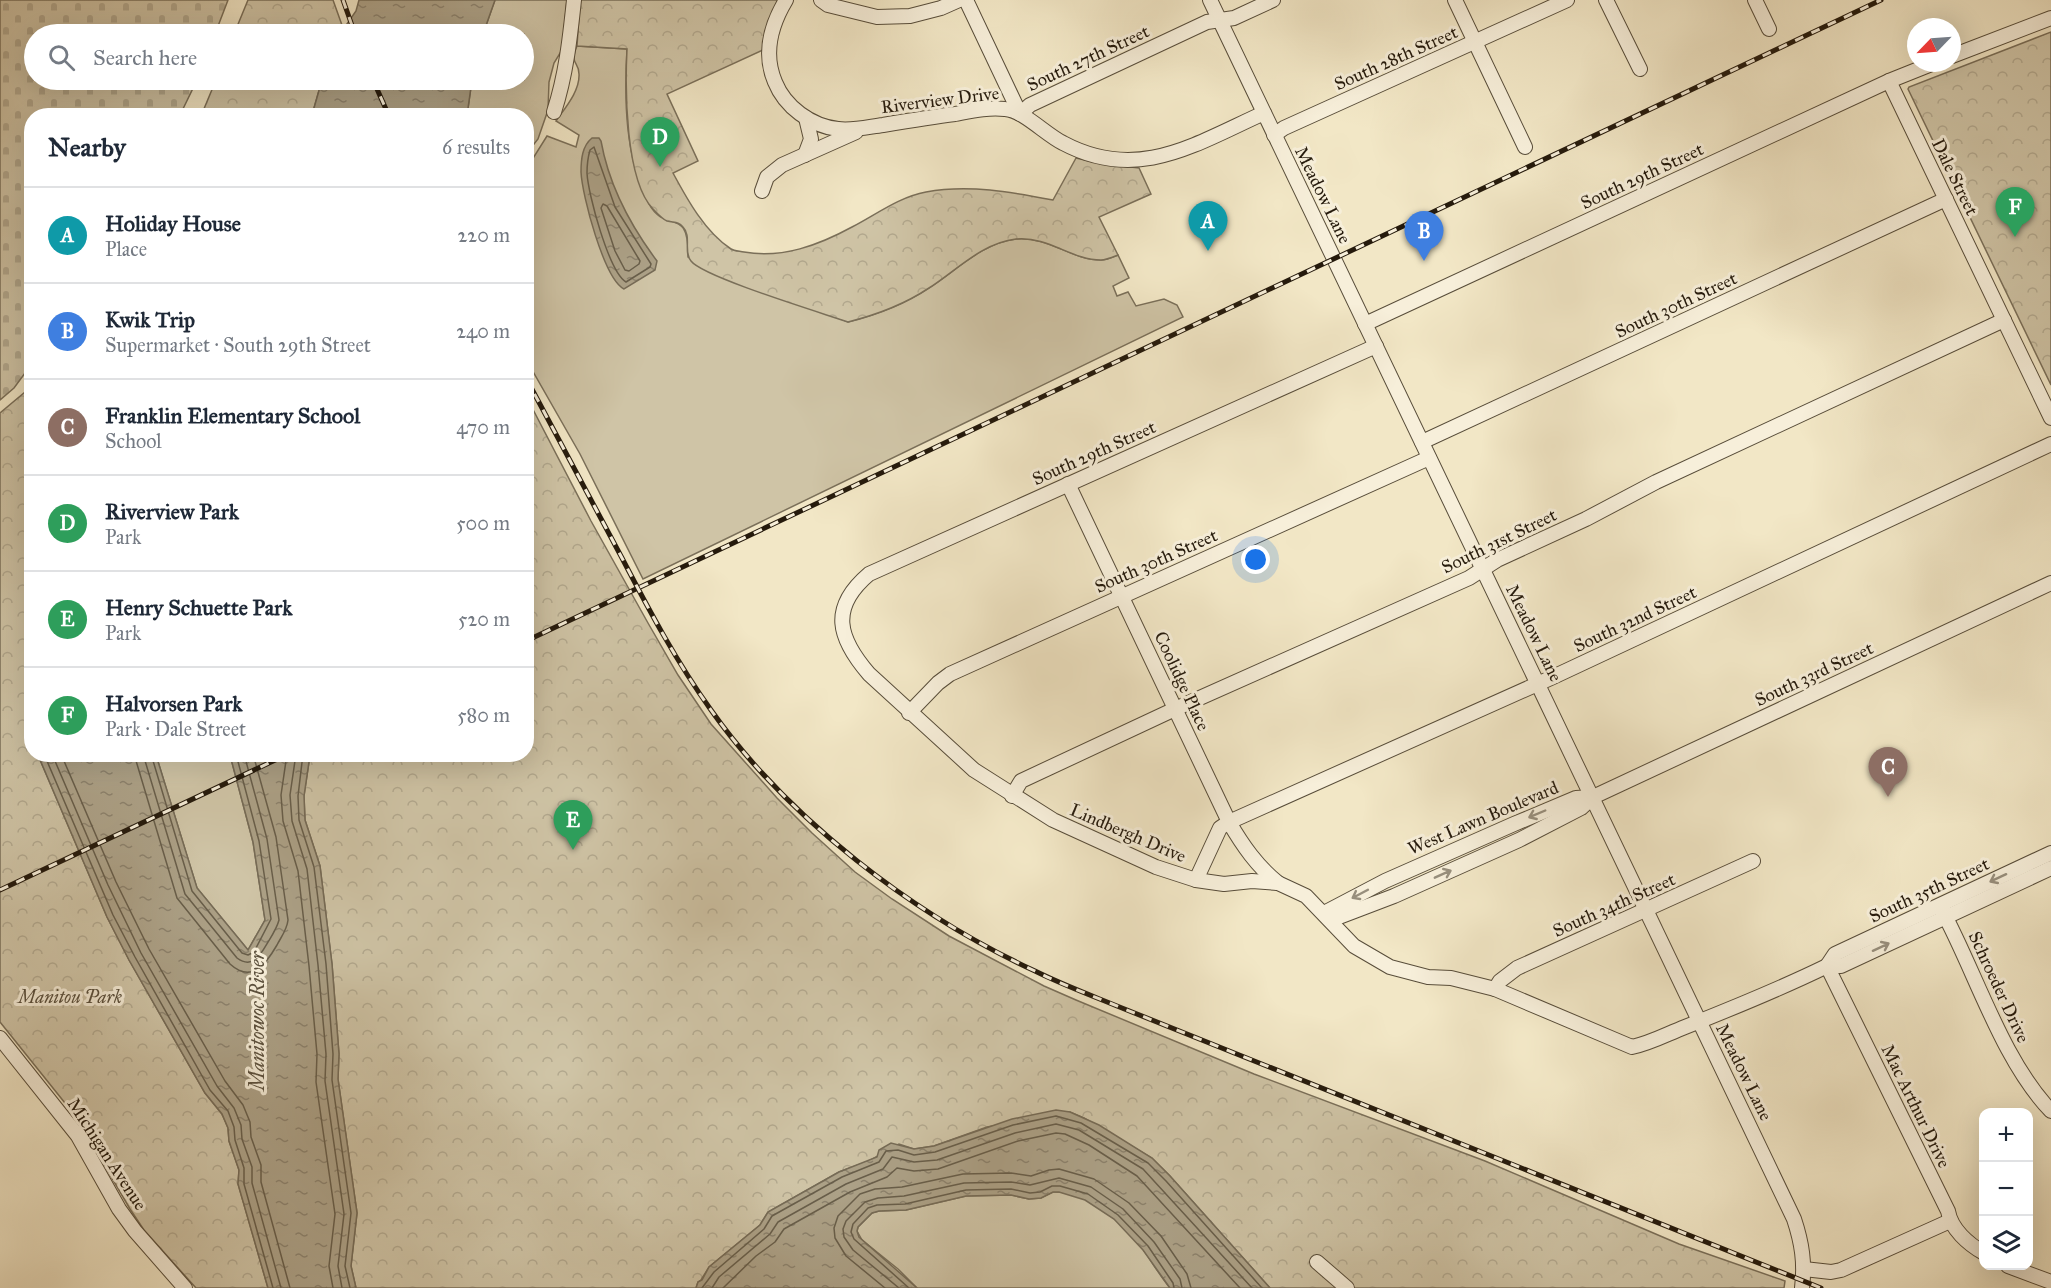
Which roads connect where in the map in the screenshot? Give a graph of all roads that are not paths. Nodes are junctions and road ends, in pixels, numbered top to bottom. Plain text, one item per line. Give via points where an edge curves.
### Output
1 (573, 0) edge
2 (786, 0) edge
3 (820, 0) edge
4 (959, 0) edge
5 (966, 0) edge
6 (1210, 0) edge
7 (1273, 0) edge
8 (1455, 0) edge
9 (1567, 0) edge
10 (1606, 0) edge
11 (1755, 0) edge
12 (2051, 18) edge
13 (1219, 19) junction
14 (1769, 29) dead end
15 (1475, 42) junction
16 (1961, 53) edge
17 (1640, 69) dead end
18 (1912, 72) edge
19 (1889, 81) junction
20 (554, 112) dead end
21 (1264, 112) junction
22 (1020, 114) junction
23 (806, 118) junction
24 (865, 128) junction
25 (1274, 135) junction
26 (1525, 147) dead end
27 (805, 155) junction
28 (762, 191) dead end
29 (1946, 199) junction
30 (2004, 320) junction
31 (1365, 324) junction
32 (1376, 346) junction
33 (2051, 418) edge
34 (1422, 442) junction
35 (2051, 444) edge
36 (1429, 458) junction
37 (1068, 484) junction
38 (1483, 570) junction
39 (2051, 583) edge
40 (1122, 596) junction
41 (844, 611) joint
42 (1538, 684) junction
43 (1175, 709) junction
44 (909, 713) junction
45 (1012, 796) junction
46 (1593, 797) junction
47 (1229, 822) junction
48 (2051, 853) edge
49 (1753, 861) dead end
50 (2051, 868) edge
51 (1196, 880) junction
52 (1278, 883) junction
53 (1646, 911) junction
54 (1943, 911) junction
55 (1328, 917) junction
56 (1827, 966) junction
57 (1495, 989) junction
58 (1700, 1022) junction
59 (0, 1038) edge
60 (1632, 1047) joint
61 (2051, 1111) edge
62 (1950, 1221) junction
63 (1979, 1251) edge
64 (1317, 1262) dead end
65 (1804, 1269) junction
66 (2019, 1270) edge
67 (2051, 1282) edge
68 (185, 1288) edge
69 (1347, 1288) edge
70 (1802, 1288) edge

1 - 20 street via 571,36
2 - 23 street, Riverview Drive via 770,36 770,65 783,97
3 - 4 street via 877,17 910,16
5 - 22 street
6 - 13 street, Meadow Lane
7 - 13 street, South 27th Street via 1234,18
8 - 15 street
9 - 15 street, South 28th Street
10 - 17 street
11 - 14 street
12 - 16 street
13 - 21 street, Meadow Lane
13 - 22 street, South 27th Street via 1040,100
15 - 25 street, South 28th Street
15 - 26 street
18 - 19 street, South 29th Street
19 - 29 street, Dale Street
19 - 31 street, South 29th Street
21 - 22 street, Riverview Drive via 1176,152 1131,162 1088,155 1047,134
21 - 25 street, Meadow Lane
22 - 24 street, Riverview Drive via 1007,108 981,110
23 - 24 street, Riverview Drive via 837,129
23 - 27 street via 811,139
24 - 27 street
25 - 31 street, Meadow Lane
27 - 28 street via 767,177
29 - 30 street, Dale Street
29 - 34 street, South 30th Street
30 - 33 street, Dale Street
30 - 38 street, South 31st Street via 1656,482
31 - 32 street, Meadow Lane
32 - 34 street, Meadow Lane
32 - 37 street, South 29th Street
34 - 36 street, Meadow Lane
35 - 42 street, South 32nd Street
36 - 38 street, Meadow Lane
36 - 40 street, South 30th Street
37 - 40 street, Coolidge Place
37 - 41 street, South 29th Street via 869,574 854,586
38 - 42 street, Meadow Lane
38 - 43 street, South 31st Street
39 - 46 street, South 33rd Street
40 - 43 street, Coolidge Place
40 - 44 street, South 30th Street via 951,674
41 - 44 street, Lindbergh Drive via 845,641 855,658
42 - 46 street, Meadow Lane
42 - 47 street, South 32nd Street
43 - 45 street, South 31st Street via 1021,781
43 - 47 street, Coolidge Place
44 - 45 street, Lindbergh Drive via 974,770
45 - 51 street, Lindbergh Drive via 1101,843
46 - 53 street, Meadow Lane
46 - 55 street, West Lawn Boulevard via 1581,808 1519,840 1394,896
47 - 51 street, South 32nd Street via 1220,828
47 - 52 street, Coolidge Place via 1245,850
48 -> 54 street, South 35th Street
49 - 53 street, South 34th Street
50 - 54 street, South 35th Street
51 - 52 street, Lindbergh Drive
52 - 55 street, Lindbergh Drive via 1306,896
53 - 57 street, South 34th Street via 1517,968
53 - 58 street, Meadow Lane
54 - 56 street, South 35th Street via 1836,954
54 - 61 street, Schroeder Drive via 2013,1059
55 - 57 street, Lindbergh Drive via 1354,946 1390,967
56 - 58 street, South 35th Street
56 - 62 street, Mac Arthur Drive
57 - 60 street, Lindbergh Drive
58 - 60 street, South 35th Street
58 - 65 street, Meadow Lane via 1794,1219 1802,1243
59 - 68 street, Michigan Avenue via 78,1136 135,1231
62 - 63 street, Mac Arthur Drive
62 - 65 street via 1841,1270
64 - 69 street
65 - 70 street, Meadow Lane
66 - 67 street

